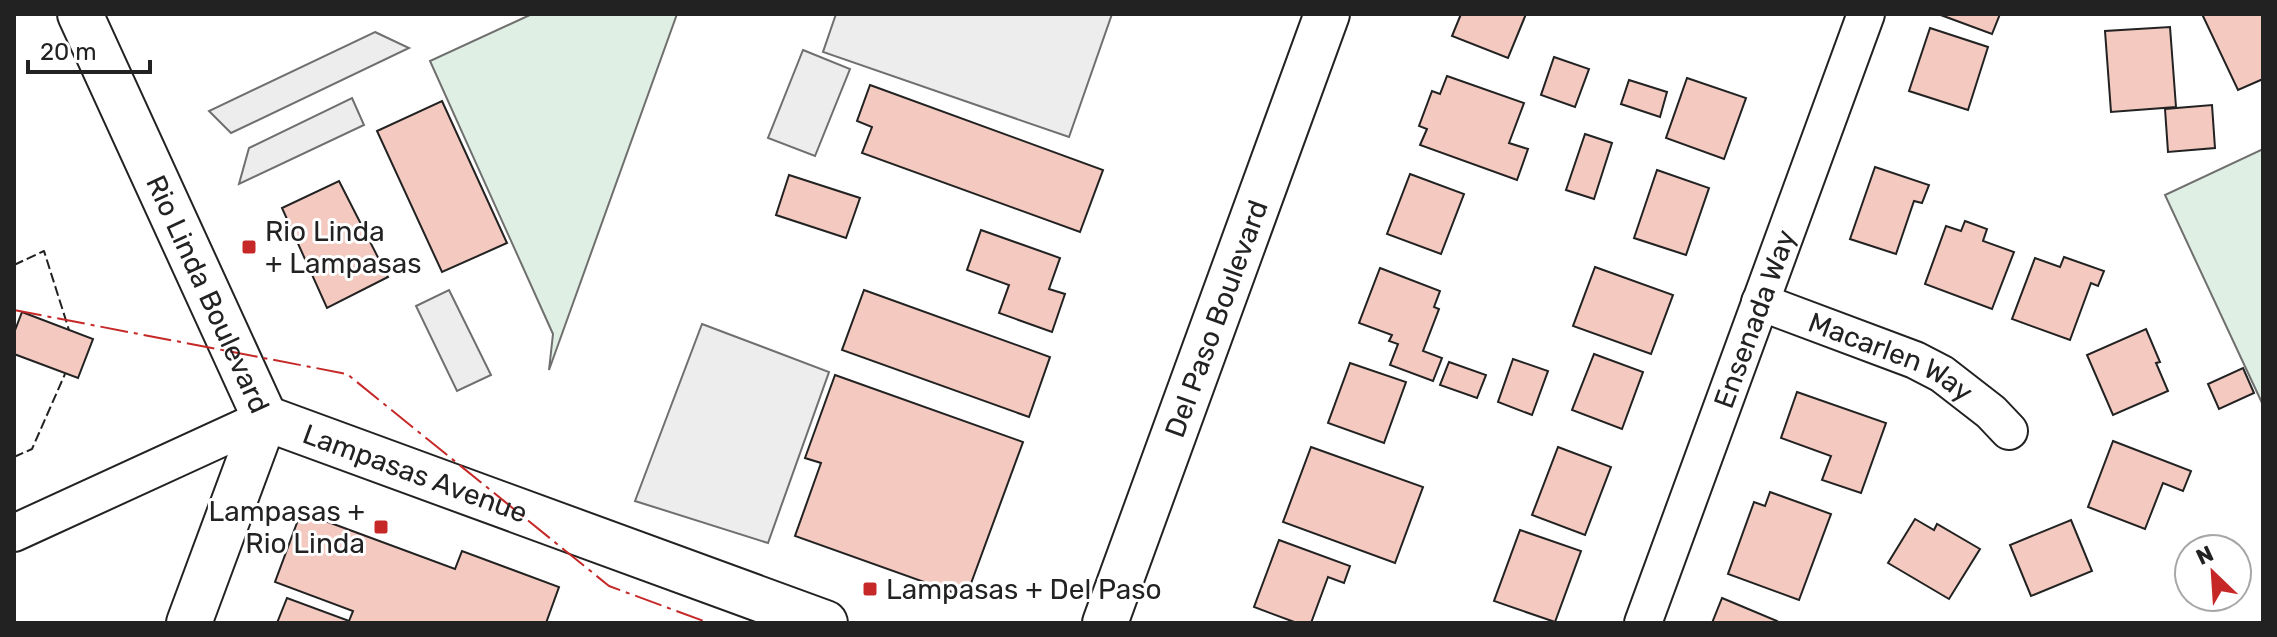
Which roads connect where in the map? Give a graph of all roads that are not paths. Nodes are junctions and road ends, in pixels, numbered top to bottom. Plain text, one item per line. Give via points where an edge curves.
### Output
1 (80, 14) edge
2 (1327, 14) edge
3 (1866, 14) edge
4 (1760, 302) junction
5 (265, 418) junction
6 (2009, 431) dead end
7 (14, 533) edge
8 (189, 623) edge
9 (825, 623) edge
10 (1105, 623) edge
11 (1643, 623) edge

1 - 5 main road, Rio Linda Boulevard
2 - 10 main road, Del Paso Boulevard
3 - 4 street, Ensenada Way
4 - 6 street, Macarlen Way via 1915,360 1942,374
4 - 11 street, Ensenada Way
5 - 7 street, Lampasas Avenue
5 - 8 main road, Rio Linda Boulevard
5 - 9 main road, Lampasas Avenue

